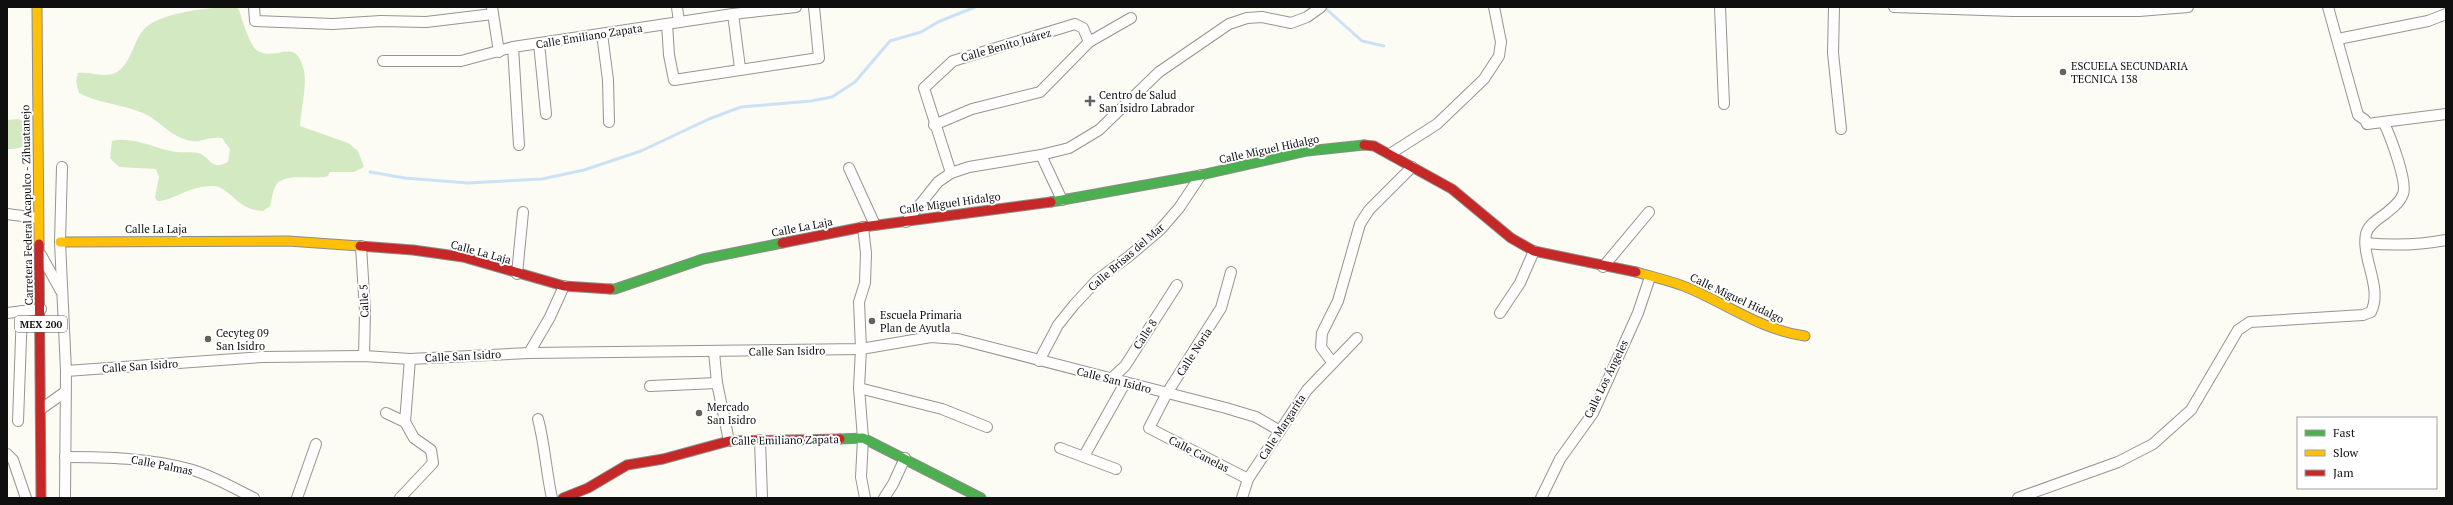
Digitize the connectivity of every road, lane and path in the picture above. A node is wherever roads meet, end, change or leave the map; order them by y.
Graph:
1 (37, 7) edge
2 (254, 7) edge
3 (677, 7) edge
4 (796, 7) edge
5 (814, 7) edge
6 (1321, 7) edge
7 (1494, 7) edge
8 (1720, 7) edge
9 (1834, 7) edge
10 (1894, 7) edge
11 (2188, 7) edge
12 (2328, 7) edge
13 (2014, 9) edge
14 (745, 10) edge
15 (493, 11) edge
16 (733, 14) junction
17 (2446, 14) edge
18 (1131, 18) dead end
19 (679, 22) junction
20 (667, 24) junction
21 (602, 34) junction
22 (2338, 39) junction
23 (1089, 42) junction
24 (539, 43) junction
25 (513, 47) junction
26 (500, 52) junction
27 (383, 62) dead end
28 (740, 68) junction
29 (1724, 104) dead end
30 (546, 114) dead end
31 (2446, 114) edge
32 (609, 122) dead end
33 (2384, 123) junction
34 (934, 125) junction
35 (1841, 129) dead end
36 (519, 145) dead end
37 (1390, 154) junction
38 (1041, 155) junction
39 (62, 167) dead end
40 (1412, 167) junction
41 (849, 168) dead end
42 (951, 173) junction
43 (1201, 175) junction
44 (1062, 200) junction
45 (523, 212) dead end
46 (1649, 212) dead end
47 (7, 214) edge
48 (38, 218) junction
49 (906, 222) junction
50 (875, 225) junction
51 (863, 227) junction
52 (2446, 240) edge
53 (60, 242) junction
54 (2366, 243) junction
55 (362, 246) junction
56 (1534, 251) junction
57 (40, 253) junction
58 (1603, 267) junction
59 (1231, 272) dead end
60 (517, 274) junction
61 (1650, 277) junction
62 (1177, 285) dead end
63 (564, 286) junction
64 (63, 295) junction
65 (41, 309) junction
66 (22, 311) junction
67 (7, 313) edge
68 (1500, 313) dead end
69 (1804, 336) dead end
70 (1357, 338) dead end
71 (861, 349) junction
72 (714, 352) junction
73 (529, 353) junction
74 (364, 356) junction
75 (410, 359) junction
76 (1039, 361) junction
77 (1332, 362) junction
78 (66, 371) junction
79 (1111, 379) junction
80 (717, 383) junction
81 (1125, 383) junction
82 (650, 386) dead end
83 (859, 388) junction
84 (66, 392) junction
85 (1167, 393) junction
86 (41, 408) junction
87 (386, 413) dead end
88 (538, 419) dead end
89 (18, 421) dead end
90 (405, 422) junction
91 (987, 427) dead end
92 (1149, 428) joint
93 (1280, 431) junction
94 (863, 438) junction
95 (760, 440) junction
96 (729, 441) junction
97 (316, 444) dead end
98 (1060, 448) dead end
99 (7, 454) edge
100 (1084, 456) junction
101 (65, 457) junction
102 (905, 458) junction
103 (1116, 469) dead end
104 (1248, 479) junction
105 (978, 497) edge
106 (26, 498) edge
107 (41, 498) edge
108 (65, 498) edge
109 (254, 498) edge
110 (297, 498) edge
111 (400, 498) edge
112 (552, 498) edge
113 (563, 498) edge
114 (762, 498) edge
115 (865, 498) edge
116 (884, 498) edge
117 (1242, 498) edge
118 (1541, 498) edge
119 (2018, 498) edge

1 - 48 street, Carretera Federal Acapulco - Zihuatanejo / MEX 200
2 - 15 street
3 - 19 street
4 - 14 street, Calle Emiliano Zapata
5 - 28 street
6 - 38 street
7 - 37 street
8 - 29 street
9 - 35 street
10 - 13 street
11 - 13 street
12 - 22 street
14 - 16 street, Calle Emiliano Zapata
15 - 26 street
16 - 19 street, Calle Emiliano Zapata
16 - 28 street
17 - 22 street
18 - 23 street
19 - 20 street, Calle Emiliano Zapata
20 - 21 street, Calle Emiliano Zapata
20 - 28 street
21 - 24 street, Calle Emiliano Zapata
21 - 32 street
22 - 33 street
23 - 34 street
23 - 34 street, Calle Benito Juárez
24 - 25 street, Calle Emiliano Zapata
24 - 30 street
25 - 26 street, Calle Emiliano Zapata
25 - 36 street
26 - 27 street, Calle Emiliano Zapata
31 - 33 street
33 - 54 street
34 - 42 street
37 - 40 street, Calle Miguel Hidalgo
37 - 43 street, Calle Miguel Hidalgo
38 - 42 street
38 - 44 street
39 - 53 street
40 - 56 street, Calle Miguel Hidalgo
40 - 77 street
41 - 50 street
42 - 49 street
43 - 44 street, Calle Miguel Hidalgo
43 - 76 street, Calle Brisas del Mar
44 - 49 street, Calle Miguel Hidalgo
45 - 60 street
46 - 58 street
47 - 48 street
48 - 57 street, Carretera Federal Acapulco - Zihuatanejo / MEX 200
49 - 50 street, Calle Miguel Hidalgo
50 - 51 street, Calle Miguel Hidalgo
51 - 63 street, Calle La Laja
51 - 71 street
52 - 54 street
53 - 55 street, Calle La Laja
53 - 64 street
54 - 119 street
55 - 60 street, Calle La Laja
55 - 74 street, Calle 5
56 - 58 street, Calle Miguel Hidalgo
56 - 68 street
57 - 64 street
57 - 65 street, Carretera Federal Acapulco - Zihuatanejo / MEX 200
58 - 61 street, Calle Miguel Hidalgo
59 - 85 street, Calle Noria
60 - 63 street, Calle La Laja
61 - 69 street, Calle Miguel Hidalgo
61 - 118 street, Calle Los Ángeles
62 - 79 street, Calle 8
63 - 73 street
64 - 78 street
65 - 66 street
65 - 86 street, Carretera Federal Acapulco - Zihuatanejo / MEX 200
66 - 67 street
66 - 89 street
70 - 77 street, Calle Margarita
71 - 72 street, Calle San Isidro
71 - 76 street, Calle San Isidro
71 - 83 street
72 - 73 street, Calle San Isidro
72 - 80 street
73 - 75 street, Calle San Isidro
74 - 75 street, Calle San Isidro
74 - 78 street, Calle San Isidro
75 - 90 street
76 - 79 street, Calle San Isidro
77 - 93 street, Calle Margarita
78 - 84 street
79 - 81 street, Calle San Isidro
80 - 82 street
80 - 96 street
81 - 85 street, Calle San Isidro
81 - 100 street
83 - 91 street
83 - 94 street
84 - 86 street
84 - 101 street
85 - 92 street, Calle Noria
85 - 93 street, Calle San Isidro
86 - 107 street, Carretera Federal Acapulco - Zihuatanejo / MEX 200
87 - 90 street
88 - 112 street
90 - 111 street
92 - 104 street, Calle Canelas
93 - 104 street, Calle Margarita
94 - 95 street, Calle Emiliano Zapata
94 - 102 street, Calle Emiliano Zapata
94 - 115 street
95 - 96 street, Calle Emiliano Zapata
95 - 114 street
96 - 113 street, Calle Emiliano Zapata
97 - 110 street
98 - 100 street
99 - 106 street
100 - 103 street
101 - 108 street
101 - 109 street, Calle Palmas
102 - 105 street, Calle Emiliano Zapata
102 - 116 street
104 - 117 street, Calle Margarita

